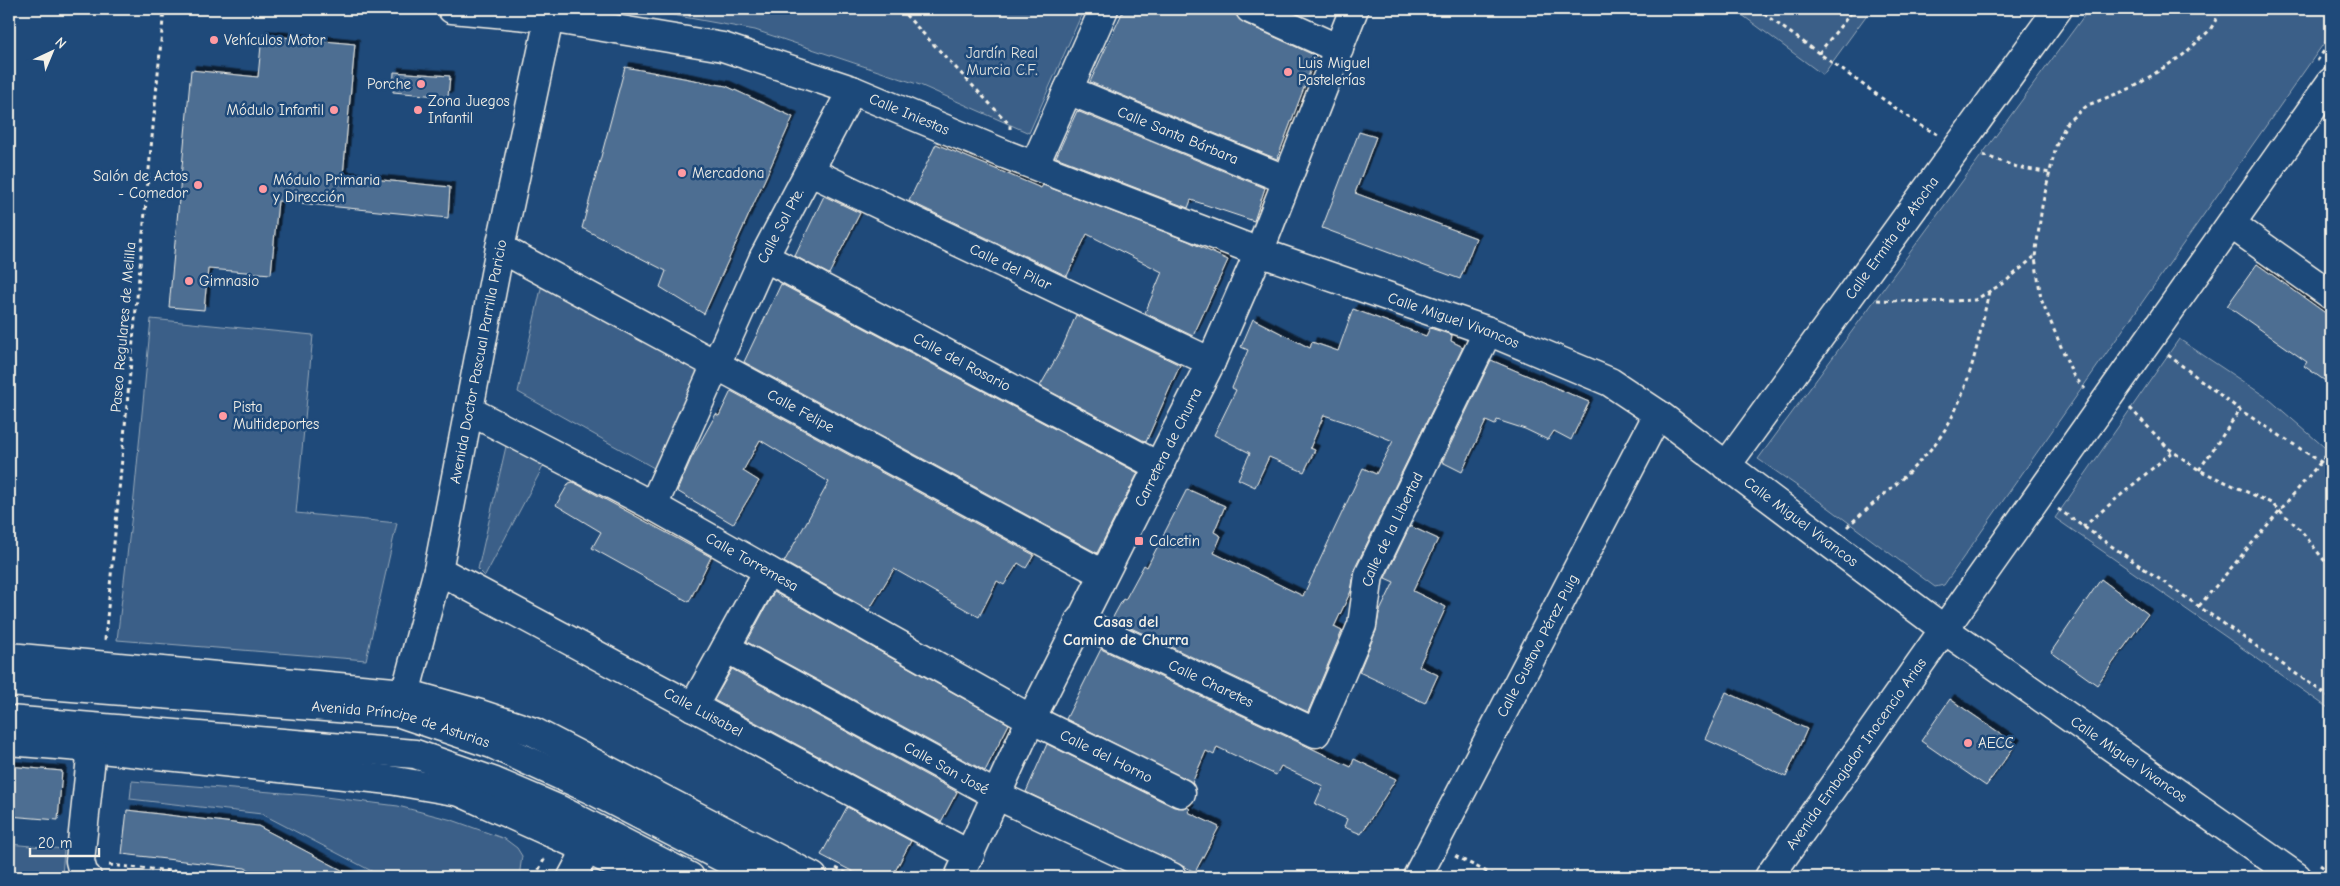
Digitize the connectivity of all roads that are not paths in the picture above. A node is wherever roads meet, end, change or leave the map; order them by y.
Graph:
1 (452, 9) edge
2 (1104, 9) edge
3 (1250, 9) edge
4 (1354, 9) edge
5 (2058, 9) edge
6 (550, 13) edge
7 (1338, 49) junction
8 (2331, 82) edge
9 (852, 90) junction
10 (1068, 90) junction
11 (1035, 164) junction
12 (811, 172) junction
13 (1287, 180) junction
14 (2231, 224) junction
15 (500, 248) junction
16 (1259, 252) junction
17 (764, 257) junction
18 (2331, 295) edge
19 (1488, 331) junction
20 (1211, 362) junction
21 (716, 365) junction
22 (470, 411) junction
23 (1658, 414) junction
24 (1726, 466) junction
25 (1160, 467) junction
26 (653, 506) junction
27 (438, 570) junction
28 (768, 571) junction
29 (1103, 574) junction
30 (1080, 621) junction
31 (1945, 630) junction
32 (726, 648) junction
33 (9, 657) edge
34 (9, 682) edge
35 (403, 703) junction
36 (693, 706) junction
37 (1031, 718) junction
38 (9, 720) edge
39 (1316, 733) joint
40 (9, 741) edge
41 (92, 748) junction
42 (1181, 793) dead end
43 (996, 795) junction
44 (587, 849) junction
45 (965, 866) edge
46 (1429, 867) edge
47 (2307, 870) edge
48 (97, 871) edge
49 (572, 877) edge
50 (642, 877) edge
51 (690, 877) edge
52 (760, 877) edge
53 (812, 877) edge
54 (1172, 877) edge
55 (1769, 877) edge

1 - 6 street, Calle Iniestas
2 - 10 street
3 - 7 street
4 - 7 street, Carretera de Churra
5 - 24 street, Calle Ermita de Atocha
6 - 9 street, Calle Iniestas
6 - 15 street, Avenida Doctor Pascual Parrilla Paricio
7 - 13 street, Carretera de Churra
8 - 14 street, Avenida Embajador Inocencio Arias
9 - 11 street, Calle Iniestas
9 - 12 street, Calle Sol Pte.
10 - 11 street
10 - 13 street, Calle Santa Bárbara
11 - 16 street, Calle Iniestas
12 - 17 street, Calle Sol Pte.
12 - 20 street, Calle del Pilar
13 - 16 street, Carretera de Churra
14 - 18 street
14 - 31 street, Avenida Embajador Inocencio Arias
15 - 21 street, Calle Felipe
15 - 22 street, Avenida Doctor Pascual Parrilla Paricio
16 - 19 street, Calle Miguel Vivancos
16 - 20 street, Carretera de Churra
17 - 21 street, Calle Sol Pte.
17 - 25 street, Calle del Rosario
19 - 23 street, Calle Miguel Vivancos
19 - 39 street, Calle de la Libertad
20 - 25 street, Carretera de Churra
21 - 26 street, Calle Sol Pte.
21 - 29 street, Calle Felipe
22 - 26 street, Calle Torremesa
22 - 27 street, Avenida Doctor Pascual Parrilla Paricio
23 - 24 street, Calle Miguel Vivancos
23 - 46 street, Calle Gustavo Pérez Puig
24 - 31 street, Calle Miguel Vivancos
25 - 29 street, Carretera de Churra
26 - 28 street, Calle Torremesa
27 - 35 street, Avenida Doctor Pascual Parrilla Paricio
27 - 36 street, Calle Luisabel
28 - 32 street
28 - 37 street, Calle Torremesa
29 - 30 street, Carretera de Churra
30 - 37 street, Carretera de Churra
30 - 39 street, Calle Charetes
31 - 47 street, Calle Miguel Vivancos
31 - 55 street, Avenida Embajador Inocencio Arias
32 - 36 street
32 - 43 street, Calle San José
33 - 35 street
34 - 35 street, Avenida Príncipe de Asturias
35 - 52 street, Avenida Príncipe de Asturias
35 - 53 street
36 - 45 street, Calle Luisabel
37 - 42 street, Calle del Horno
37 - 43 street, Carretera de Churra
38 - 51 street, Avenida Príncipe de Asturias
40 - 41 street
41 - 44 street
41 - 48 street
43 - 45 street, Carretera de Churra
43 - 54 street, Calle San José
44 - 49 street
44 - 50 street

